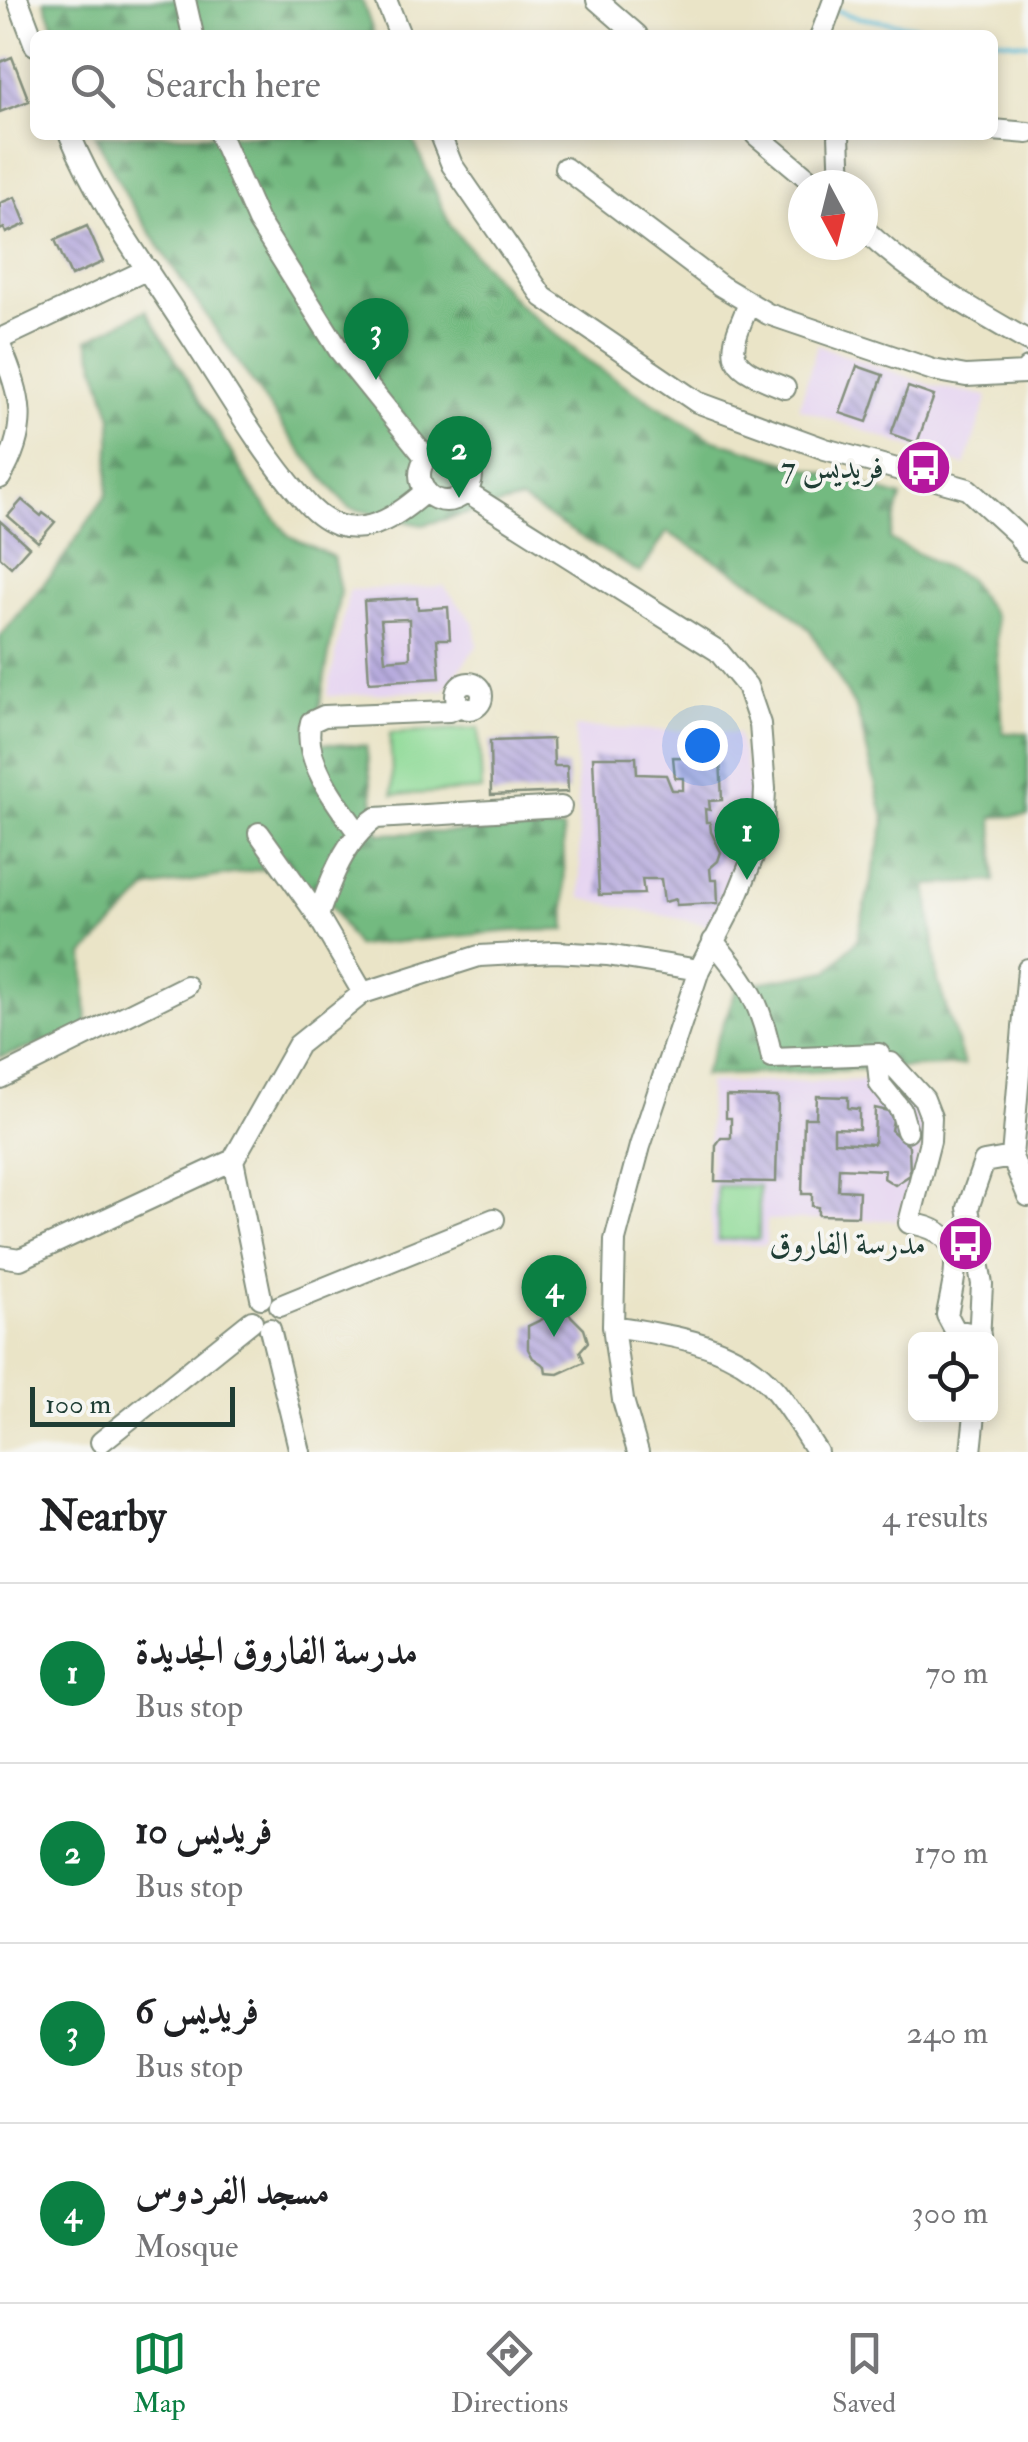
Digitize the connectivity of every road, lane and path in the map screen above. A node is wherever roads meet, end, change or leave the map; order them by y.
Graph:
1 (18, 0) edge
2 (185, 0) edge
3 (386, 0) edge
4 (598, 0) edge
5 (192, 30) edge
6 (398, 30) edge
7 (632, 30) edge
8 (30, 32) edge
9 (998, 130) edge
10 (1028, 133) edge
11 (72, 140) edge
12 (222, 140) edge
13 (442, 140) edge
14 (762, 140) edge
15 (839, 140) edge
16 (566, 168) dead end
17 (798, 170) edge
18 (840, 170) edge
19 (878, 242) edge
20 (148, 269) junction
21 (750, 304) junction
22 (1028, 341) edge
23 (0, 342) edge
24 (1028, 368) edge
25 (785, 388) dead end
26 (426, 458) junction
27 (0, 478) edge
28 (426, 491) junction
29 (466, 492) junction
30 (1028, 551) edge
31 (461, 706) dead end
32 (562, 807) dead end
33 (357, 830) junction
34 (259, 834) dead end
35 (318, 916) junction
36 (713, 941) junction
37 (1028, 969) edge
38 (698, 970) junction
39 (186, 986) dead end
40 (362, 992) junction
41 (878, 1064) junction
42 (0, 1078) edge
43 (906, 1130) dead end
44 (1012, 1157) junction
45 (233, 1160) junction
46 (1028, 1196) edge
47 (494, 1220) dead end
48 (0, 1256) edge
49 (271, 1302) junction
50 (261, 1325) junction
51 (614, 1326) junction
52 (961, 1332) edge
53 (979, 1332) edge
54 (975, 1422) edge
55 (101, 1442) dead end
56 (300, 1452) edge
57 (638, 1452) edge
58 (817, 1452) edge
59 (971, 1452) edge

1 - 8 street
2 - 5 street
3 - 6 street
4 - 7 street
9 - 10 street
11 - 20 street
12 - 26 street
13 - 30 street
14 - 17 street
15 - 18 street
16 - 21 street
19 - 22 street
20 - 23 street
20 - 28 street
21 - 24 street
21 - 25 street
23 - 27 street
26 - 28 street
26 - 29 street
28 - 29 street
29 - 36 street
31 - 33 street
32 - 33 street
33 - 35 street
34 - 35 street
35 - 40 street
36 - 38 street
36 - 41 street
37 - 44 street
38 - 40 street
38 - 51 street
39 - 42 street
40 - 45 street
41 - 43 street
41 - 52 street
44 - 46 street
44 - 53 street
45 - 48 street
45 - 49 street
47 - 49 street
49 - 50 street
50 - 55 street
50 - 56 street
51 - 57 street
51 - 58 street
54 - 59 street

